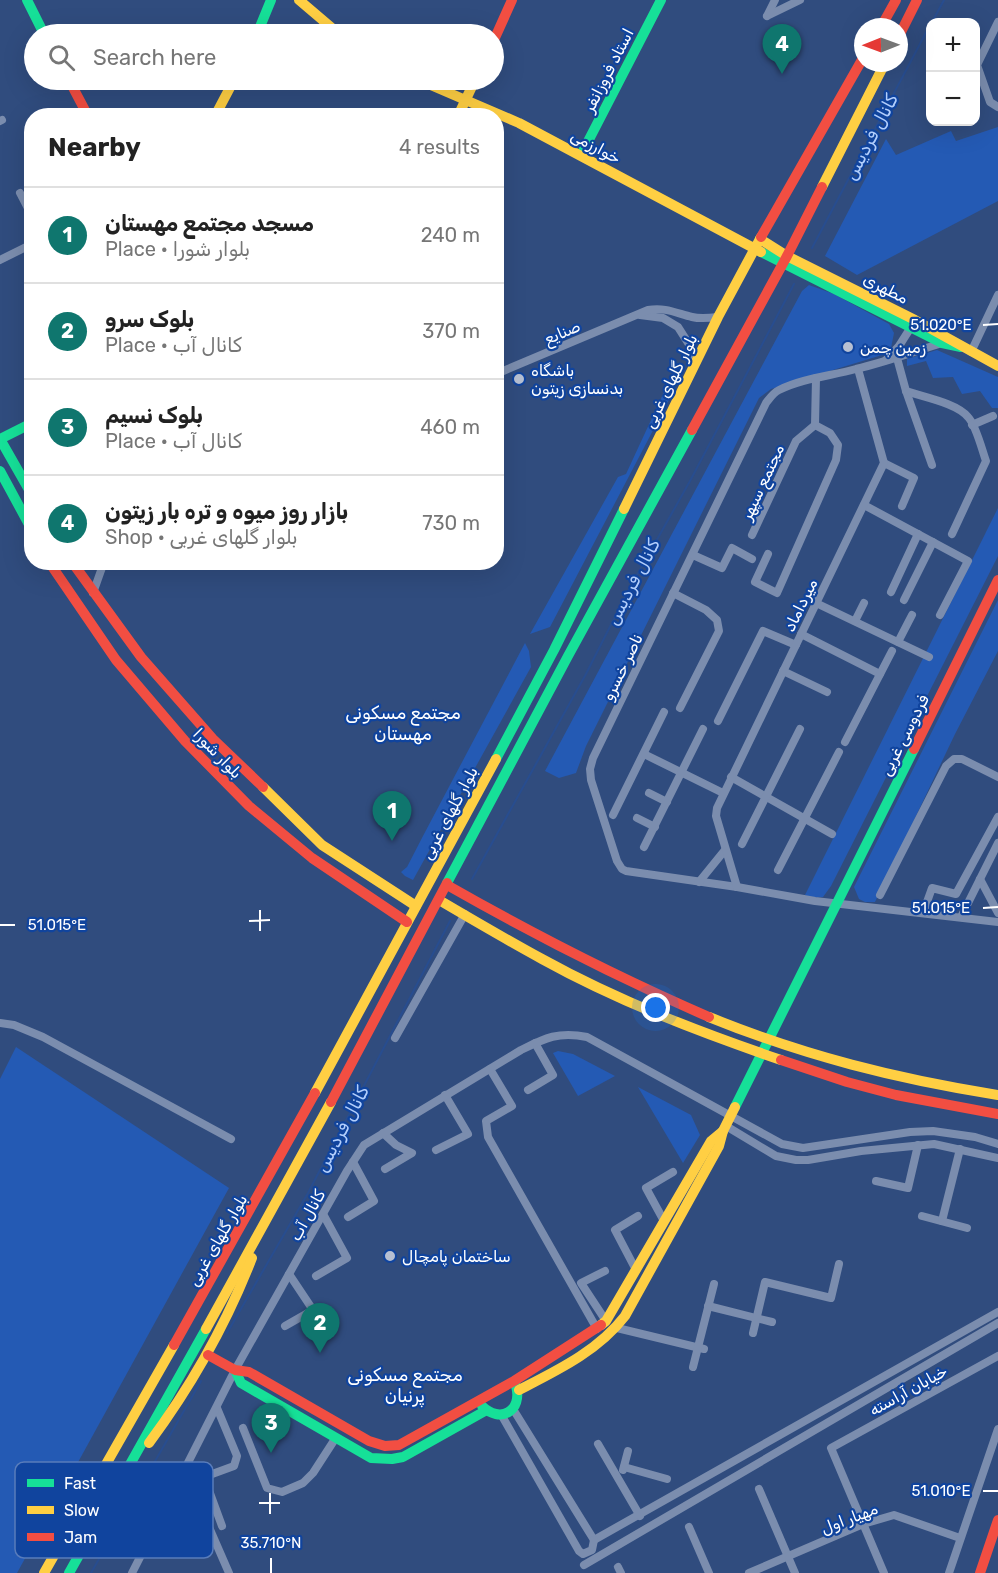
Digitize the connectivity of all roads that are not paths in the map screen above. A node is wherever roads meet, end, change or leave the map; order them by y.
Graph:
1 (27, 0) edge
2 (271, 0) edge
3 (298, 0) edge
4 (512, 0) edge
5 (661, 0) edge
6 (775, 0) edge
7 (801, 0) edge
8 (896, 0) edge
9 (917, 0) edge
10 (885, 18) edge
11 (908, 18) edge
12 (998, 22) edge
13 (39, 24) edge
14 (261, 24) edge
15 (327, 24) edge
16 (501, 24) edge
17 (855, 72) edge
18 (880, 72) edge
19 (74, 90) edge
20 (229, 90) edge
21 (444, 90) edge
22 (470, 90) edge
23 (466, 99) junction
24 (998, 107) edge
25 (84, 108) edge
26 (219, 108) edge
27 (462, 108) edge
28 (486, 108) edge
29 (504, 116) edge
30 (581, 155) junction
31 (20, 193) dead end
32 (24, 201) edge
33 (798, 236) junction
34 (757, 244) junction
35 (24, 248) edge
36 (0, 260) edge
37 (785, 260) junction
38 (810, 267) junction
39 (998, 295) edge
40 (639, 314) junction
41 (718, 317) junction
42 (913, 323) junction
43 (944, 340) junction
44 (966, 350) junction
45 (897, 358) junction
46 (885, 361) junction
47 (998, 366) edge
48 (858, 369) junction
49 (504, 371) edge
50 (693, 371) junction
51 (816, 378) junction
52 (906, 391) junction
53 (993, 416) dead end
54 (815, 425) junction
55 (972, 425) junction
56 (24, 427) edge
57 (0, 439) edge
58 (884, 463) junction
59 (932, 465) dead end
60 (0, 471) edge
61 (24, 481) edge
62 (864, 506) junction
63 (902, 506) dead end
64 (24, 515) edge
65 (918, 534) junction
66 (952, 534) dead end
67 (752, 535) dead end
68 (933, 542) junction
69 (768, 554) dead end
70 (693, 555) junction
71 (752, 559) dead end
72 (54, 570) edge
73 (77, 570) edge
74 (101, 570) edge
75 (998, 580) edge
76 (891, 592) dead end
77 (93, 593) junction
78 (674, 593) junction
79 (904, 600) dead end
80 (816, 603) junction
81 (864, 603) dead end
82 (912, 615) dead end
83 (940, 615) dead end
84 (855, 621) junction
85 (801, 634) junction
86 (898, 642) junction
87 (796, 645) junction
88 (892, 651) dead end
89 (929, 657) dead end
90 (783, 671) junction
91 (880, 674) junction
92 (827, 693) dead end
93 (680, 708) dead end
94 (664, 712) dead end
95 (718, 721) dead end
96 (704, 729) dead end
97 (800, 729) dead end
98 (845, 741) dead end
99 (839, 752) dead end
100 (644, 754) junction
101 (494, 763) junction
102 (508, 768) junction
103 (682, 773) junction
104 (731, 777) junction
105 (998, 777) edge
106 (723, 793) junction
107 (649, 794) dead end
108 (766, 797) junction
109 (667, 802) junction
110 (613, 815) dead end
111 (998, 817) edge
112 (637, 818) dead end
113 (805, 819) junction
114 (655, 827) junction
115 (832, 834) dead end
116 (998, 843) edge
117 (742, 844) dead end
118 (644, 847) dead end
119 (725, 850) junction
120 (778, 870) dead end
121 (980, 879) junction
122 (699, 882) junction
123 (447, 885) junction
124 (737, 887) junction
125 (880, 895) dead end
126 (439, 900) junction
127 (474, 901) junction
128 (836, 903) junction
129 (416, 906) junction
130 (923, 913) junction
131 (998, 913) edge
132 (465, 914) junction
133 (961, 917) junction
134 (407, 922) junction
135 (998, 922) edge
136 (0, 1023) edge
137 (394, 1038) dead end
138 (769, 1041) junction
139 (535, 1043) junction
140 (342, 1044) junction
141 (357, 1053) junction
142 (762, 1055) junction
143 (490, 1069) junction
144 (528, 1090) dead end
145 (445, 1095) junction
146 (998, 1095) edge
147 (731, 1114) junction
148 (998, 1114) edge
149 (724, 1128) junction
150 (383, 1133) junction
151 (231, 1139) dead end
152 (998, 1144) edge
153 (918, 1145) junction
154 (960, 1149) junction
155 (436, 1150) dead end
156 (998, 1158) edge
157 (352, 1162) junction
158 (385, 1168) dead end
159 (673, 1172) dead end
160 (876, 1181) dead end
161 (323, 1214) junction
162 (638, 1216) dead end
163 (922, 1216) dead end
164 (348, 1217) dead end
165 (664, 1221) junction
166 (942, 1221) junction
167 (263, 1226) junction
168 (967, 1228) dead end
169 (840, 1264) dead end
170 (636, 1270) junction
171 (605, 1271) dead end
172 (289, 1274) junction
173 (316, 1276) dead end
174 (714, 1284) dead end
175 (708, 1306) junction
176 (998, 1312) edge
177 (756, 1318) junction
178 (772, 1322) dead end
179 (998, 1323) edge
180 (602, 1325) junction
181 (285, 1326) dead end
182 (616, 1329) junction
183 (753, 1333) dead end
184 (701, 1348) junction
185 (208, 1355) junction
186 (998, 1356) edge
187 (693, 1367) dead end
188 (235, 1370) junction
189 (516, 1386) junction
190 (478, 1401) junction
191 (217, 1408) junction
192 (513, 1409) junction
193 (485, 1411) junction
194 (502, 1416) junction
195 (243, 1428) dead end
196 (998, 1429) edge
197 (335, 1439) junction
198 (598, 1444) dead end
199 (628, 1451) dead end
200 (107, 1462) edge
201 (132, 1462) edge
202 (133, 1462) edge
203 (188, 1462) edge
204 (624, 1467) junction
205 (213, 1474) edge
206 (667, 1479) dead end
207 (620, 1481) junction
208 (759, 1489) dead end
209 (213, 1502) edge
210 (640, 1516) junction
211 (998, 1520) edge
212 (863, 1524) junction
213 (222, 1526) dead end
214 (689, 1527) dead end
215 (213, 1536) edge
216 (960, 1538) junction
217 (594, 1543) junction
218 (600, 1555) junction
219 (788, 1557) junction
220 (53, 1558) edge
221 (78, 1558) edge
222 (140, 1558) edge
223 (584, 1565) dead end
224 (44, 1573) edge
225 (69, 1573) edge
226 (132, 1573) edge
227 (229, 1573) edge
228 (709, 1573) edge
229 (749, 1573) edge
230 (795, 1573) edge
231 (884, 1573) edge
232 (949, 1573) edge
233 (980, 1573) edge

1 - 13 main road
2 - 14 main road
3 - 15 main road
4 - 16 main road
5 - 30 main road, استاد فروزانفر
6 - 7 street
8 - 10 main road
9 - 11 main road
12 - 24 street
17 - 34 main road, بلوار گلهای غربی
18 - 33 main road, بلوار گلهای غربی
19 - 25 main road
20 - 26 main road
21 - 23 main road, خوارزمی
22 - 23 main road
23 - 27 main road
23 - 28 main road, خوارزمی
29 - 30 main road, خوارزمی
30 - 34 main road, خوارزمی
31 - 32 street
33 - 37 main road, بلوار گلهای غربی
33 - 38 main road
34 - 37 main road, مطهری
34 - 41 main road, بلوار گلهای غربی
35 - 36 street
37 - 38 main road, مطهری
37 - 42 main road
37 - 102 main road, بلوار گلهای غربی
38 - 42 main road, مطهری
39 - 44 street
40 - 41 street, صنایع
40 - 49 street, صنایع
40 - 50 street
41 - 50 main road, بلوار گلهای غربی
42 - 43 main road, مطهری
42 - 46 street
43 - 44 main road, مطهری
43 - 45 street, ناصر خسرو
44 - 47 main road, مطهری
45 - 46 street, ناصر خسرو
45 - 52 street
46 - 48 street, ناصر خسرو
48 - 51 street, ناصر خسرو
48 - 58 street
50 - 101 main road, بلوار گلهای غربی
51 - 54 street
51 - 70 street, ناصر خسرو
52 - 55 street
52 - 59 street
53 - 55 street
54 - 67 street, مجتمع سپهر
54 - 69 street
55 - 66 street
56 - 57 main road
57 - 61 main road
58 - 62 street, میرداماد
58 - 63 street
60 - 64 main road
62 - 65 street
62 - 80 street, میرداماد
65 - 68 street
65 - 76 street
68 - 79 street
68 - 83 street
70 - 71 street
70 - 78 street, ناصر خسرو
72 - 134 main road, بلوار شورا
73 - 77 main road, بلوار شورا
74 - 77 street
75 - 128 main road, فردوسی غربی
77 - 129 main road, بلوار شورا
78 - 93 street
78 - 122 street, ناصر خسرو
80 - 84 street
80 - 85 street, میرداماد
81 - 84 street
82 - 86 street
84 - 86 street
85 - 87 street, میرداماد
85 - 91 street
86 - 89 street
87 - 90 street, میرداماد
87 - 95 street
88 - 91 street
90 - 92 street
90 - 104 street, میرداماد
91 - 98 street
94 - 100 street
96 - 103 street
97 - 108 street
99 - 113 street
100 - 103 street
100 - 110 street
101 - 102 main road
101 - 129 main road, بلوار گلهای غربی
102 - 123 main road, بلوار گلهای غربی
103 - 106 street
103 - 109 street
104 - 106 street, میرداماد
104 - 108 street
105 - 125 street
106 - 119 street, میرداماد
107 - 109 street
108 - 113 street
108 - 117 street
109 - 114 street
111 - 130 street
112 - 114 street
113 - 115 street
113 - 120 street
114 - 118 street
116 - 121 street
119 - 122 street
119 - 124 street, میرداماد
121 - 131 street
121 - 133 street
122 - 124 street, ناصر خسرو
123 - 126 main road, بلوار گلهای غربی
123 - 127 main road
124 - 128 street, ناصر خسرو
126 - 132 main road
126 - 141 main road, بلوار گلهای غربی
127 - 132 main road
127 - 138 main road
128 - 130 street, ناصر خسرو
128 - 138 main road, فردوسی غربی
129 - 134 main road, بلوار گلهای غربی
130 - 133 street, ناصر خسرو
132 - 137 street
132 - 142 main road
133 - 135 street, ناصر خسرو
134 - 140 main road, بلوار گلهای غربی
136 - 151 street
138 - 142 main road, فردوسی غربی
138 - 146 main road
139 - 143 street, کانال آب
139 - 144 street
139 - 147 street, کانال آب
140 - 141 main road
140 - 200 main road, بلوار گلهای غربی
141 - 167 main road, بلوار گلهای غربی
142 - 147 main road, فردوسی غربی
142 - 148 main road
143 - 145 street, کانال آب
143 - 180 street
145 - 150 street, کانال آب
145 - 155 street
147 - 149 main road, فردوسی غربی
147 - 152 street, کانال آب
149 - 153 street
149 - 165 main road
149 - 182 main road, فردوسی غربی
150 - 157 street, کانال آب
150 - 158 street
153 - 154 street
153 - 160 street
154 - 156 street
154 - 166 street
157 - 161 street, کانال آب
157 - 164 street
159 - 165 street
161 - 172 street, کانال آب
161 - 173 street
162 - 170 street
163 - 166 street
165 - 170 main road
166 - 168 street
167 - 185 main road
167 - 201 main road, بلوار گلهای غربی
169 - 177 street
170 - 180 main road
171 - 180 street
172 - 181 street
172 - 188 street, کانال آب
174 - 175 street
175 - 177 street
175 - 184 street
176 - 210 street
177 - 178 street
177 - 183 street
179 - 218 street
180 - 189 main road
182 - 184 street
182 - 189 main road
184 - 187 street
185 - 188 main road
185 - 202 main road
186 - 212 street, خیابان آراسته
188 - 190 main road
188 - 191 street, کانال آب
188 - 197 main road
189 - 190 main road
189 - 192 main road
190 - 193 main road
191 - 203 street, کانال آب
191 - 205 street
192 - 194 main road
192 - 217 street
193 - 194 main road
193 - 197 main road
194 - 217 street
195 - 197 street
196 - 216 street
198 - 207 street
199 - 204 street
204 - 206 street
204 - 207 street
207 - 210 street
208 - 219 street
209 - 213 street
210 - 217 street
211 - 233 main road
212 - 216 street, مهیار اول
212 - 219 street, مهیار اول
212 - 231 street
214 - 228 street
215 - 227 street
216 - 232 street
217 - 218 street
218 - 223 street
219 - 229 street, مهیار اول
219 - 230 street
220 - 224 main road, بلوار گلهای غربی
221 - 225 main road, بلوار گلهای غربی
222 - 226 street, کانال آب

